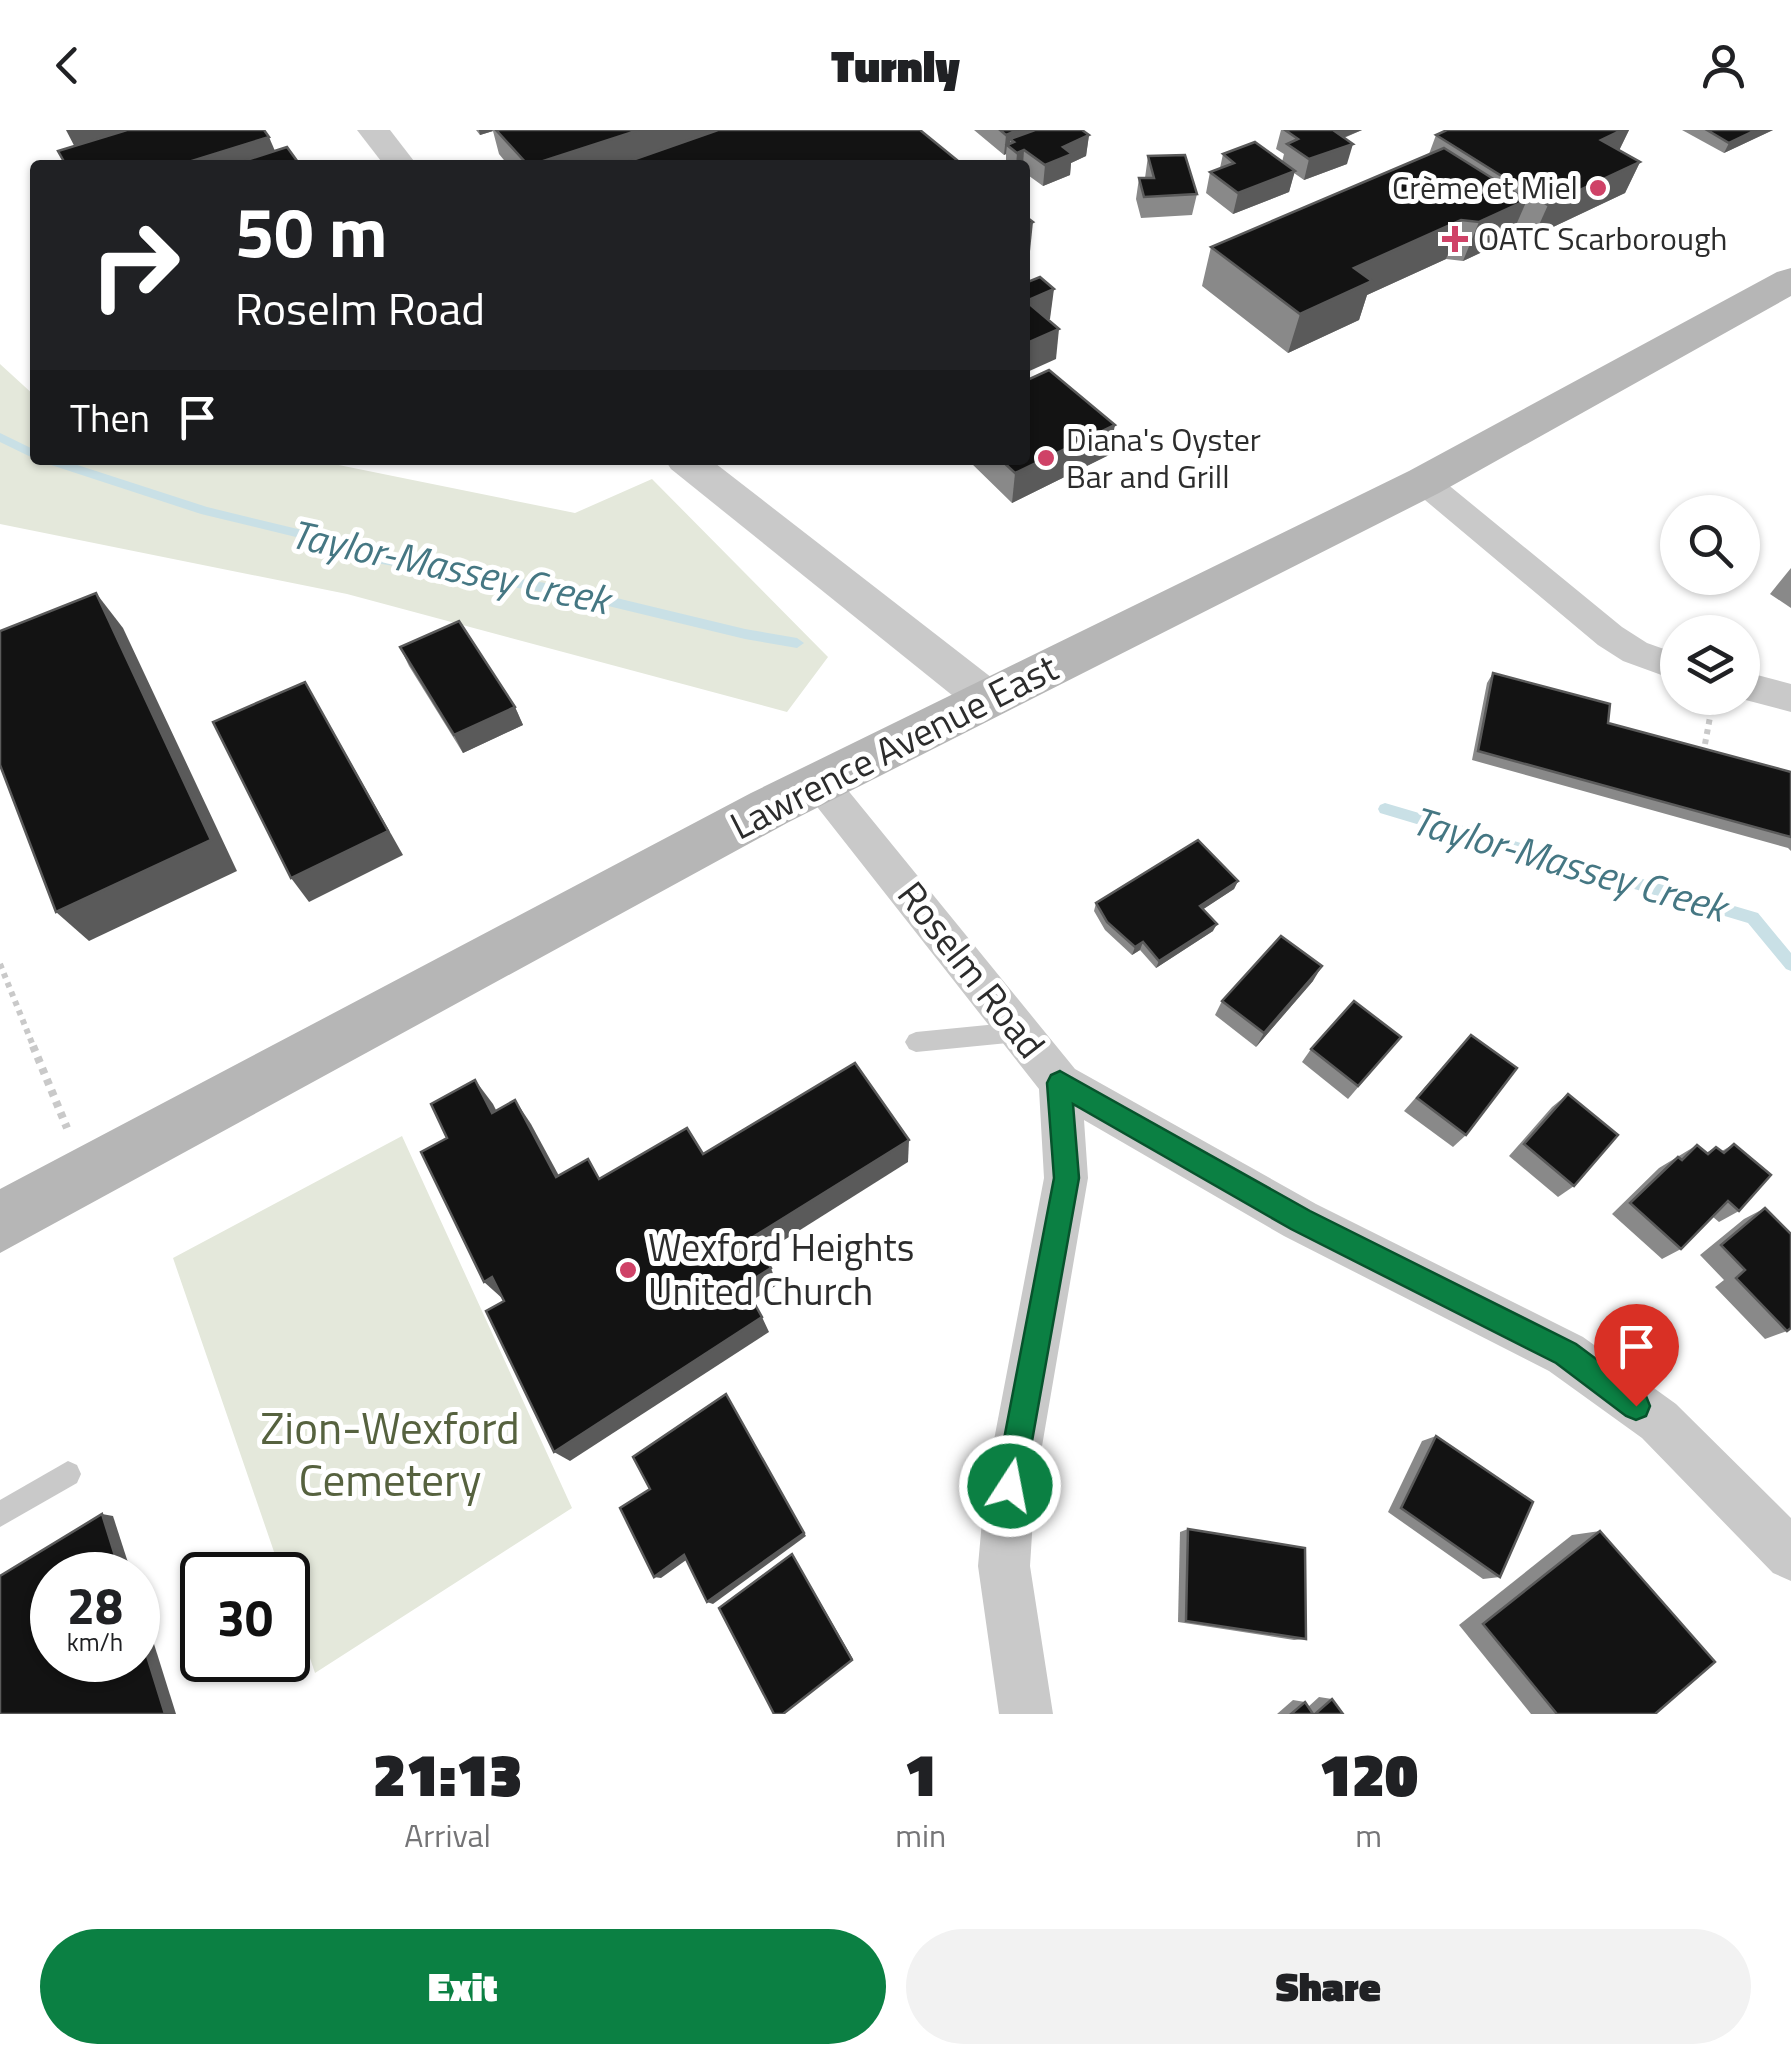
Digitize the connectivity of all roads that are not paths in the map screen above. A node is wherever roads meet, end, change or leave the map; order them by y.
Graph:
1 (372, 130) edge
2 (397, 160) edge
3 (1791, 280) edge
4 (691, 465) edge
5 (1424, 482) junction
6 (1660, 661) edge
7 (1760, 690) edge
8 (1791, 698) edge
9 (988, 700) junction
10 (820, 782) junction
11 (1018, 1032) junction
12 (916, 1042) dead end
13 (1060, 1083) junction
14 (0, 1222) edge
15 (68, 1474) dead end
16 (0, 1514) edge
17 (1791, 1555) edge
18 (1026, 1714) edge

1 - 2 street
3 - 5 main road, Lawrence Avenue East
4 - 9 street
5 - 6 street
5 - 9 main road, Lawrence Avenue East
7 - 8 street
9 - 10 main road, Lawrence Avenue East
10 - 11 street, Roselm Road
10 - 14 main road, Lawrence Avenue East
11 - 12 lane
11 - 13 street, Roselm Road
13 - 17 street, Roselm Road
13 - 18 street
15 - 16 lane

